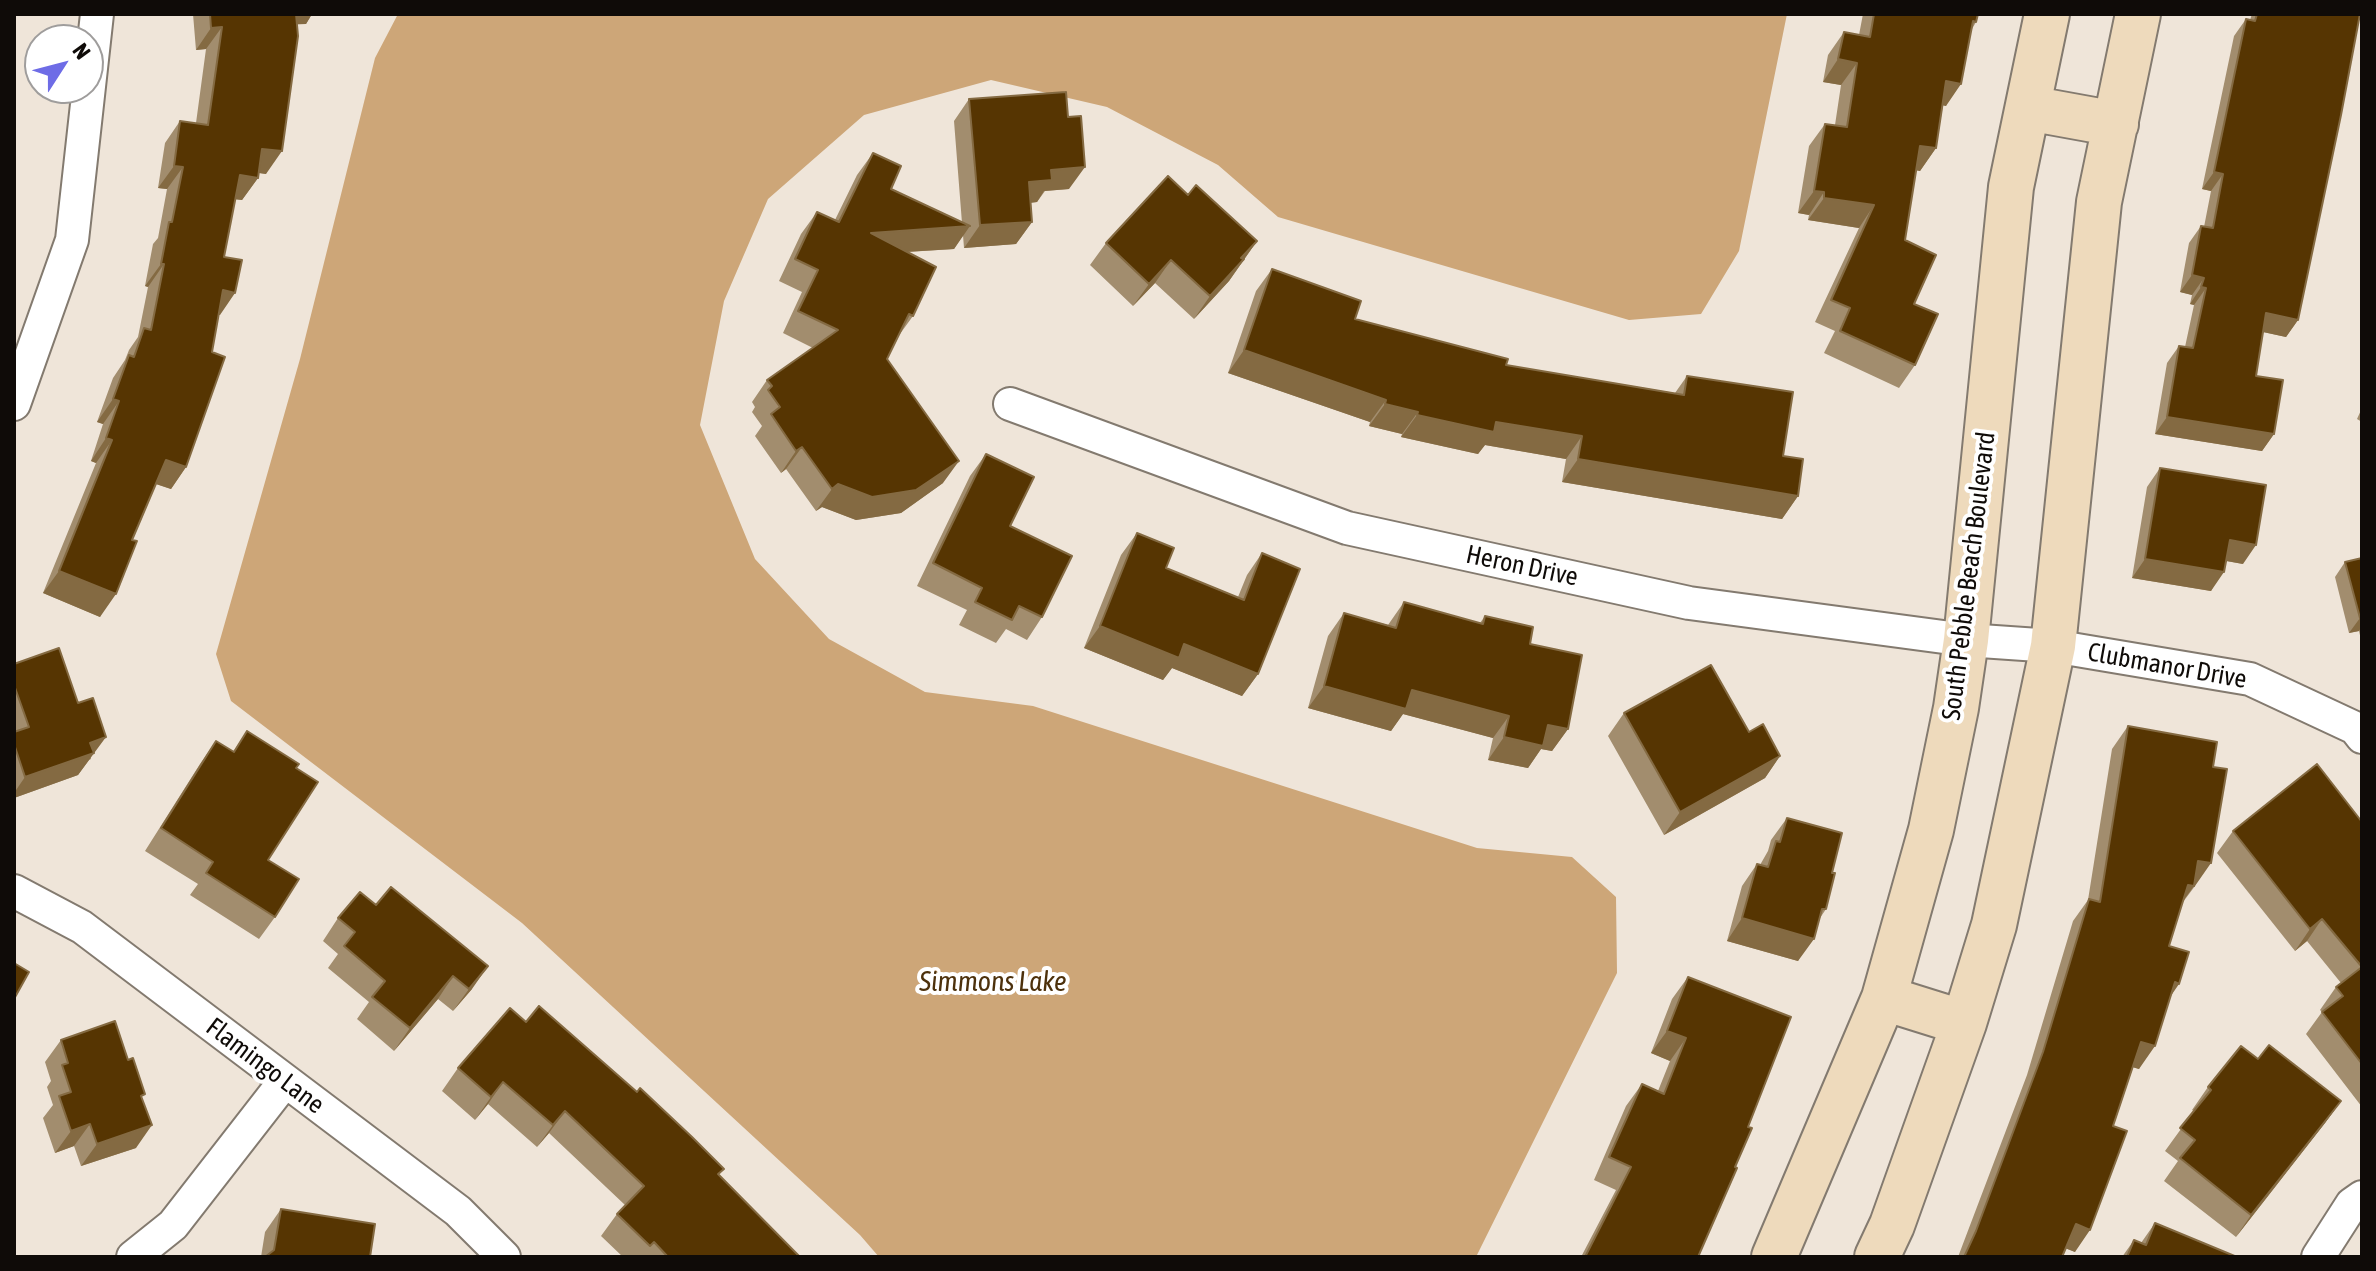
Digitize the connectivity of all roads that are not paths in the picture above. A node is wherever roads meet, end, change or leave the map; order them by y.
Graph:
1 (97, 14) edge
2 (2047, 14) edge
3 (2138, 14) edge
4 (2028, 108) junction
5 (2116, 124) junction
6 (14, 404) edge
7 (1010, 404) dead end
8 (1966, 640) junction
9 (2053, 646) junction
10 (2362, 737) edge
11 (14, 891) edge
12 (1884, 998) junction
13 (1964, 1023) junction
14 (285, 1081) junction
15 (2362, 1197) edge
16 (133, 1257) edge
17 (504, 1257) edge
18 (1774, 1257) edge
19 (1877, 1257) edge
20 (2318, 1257) edge

1 - 6 street
2 - 4 street, South Pebble Beach Boulevard
3 - 5 street
4 - 5 street
4 - 8 street, South Pebble Beach Boulevard
5 - 9 street
7 - 8 street, Heron Drive
8 - 9 street, Heron Drive
8 - 12 street, South Pebble Beach Boulevard
9 - 10 street, Clubmanor Drive
9 - 13 street
11 - 14 street, Flamingo Lane
12 - 13 street
12 - 18 street, South Pebble Beach Boulevard
13 - 19 street
14 - 16 street
14 - 17 street, Flamingo Lane
15 - 20 street

